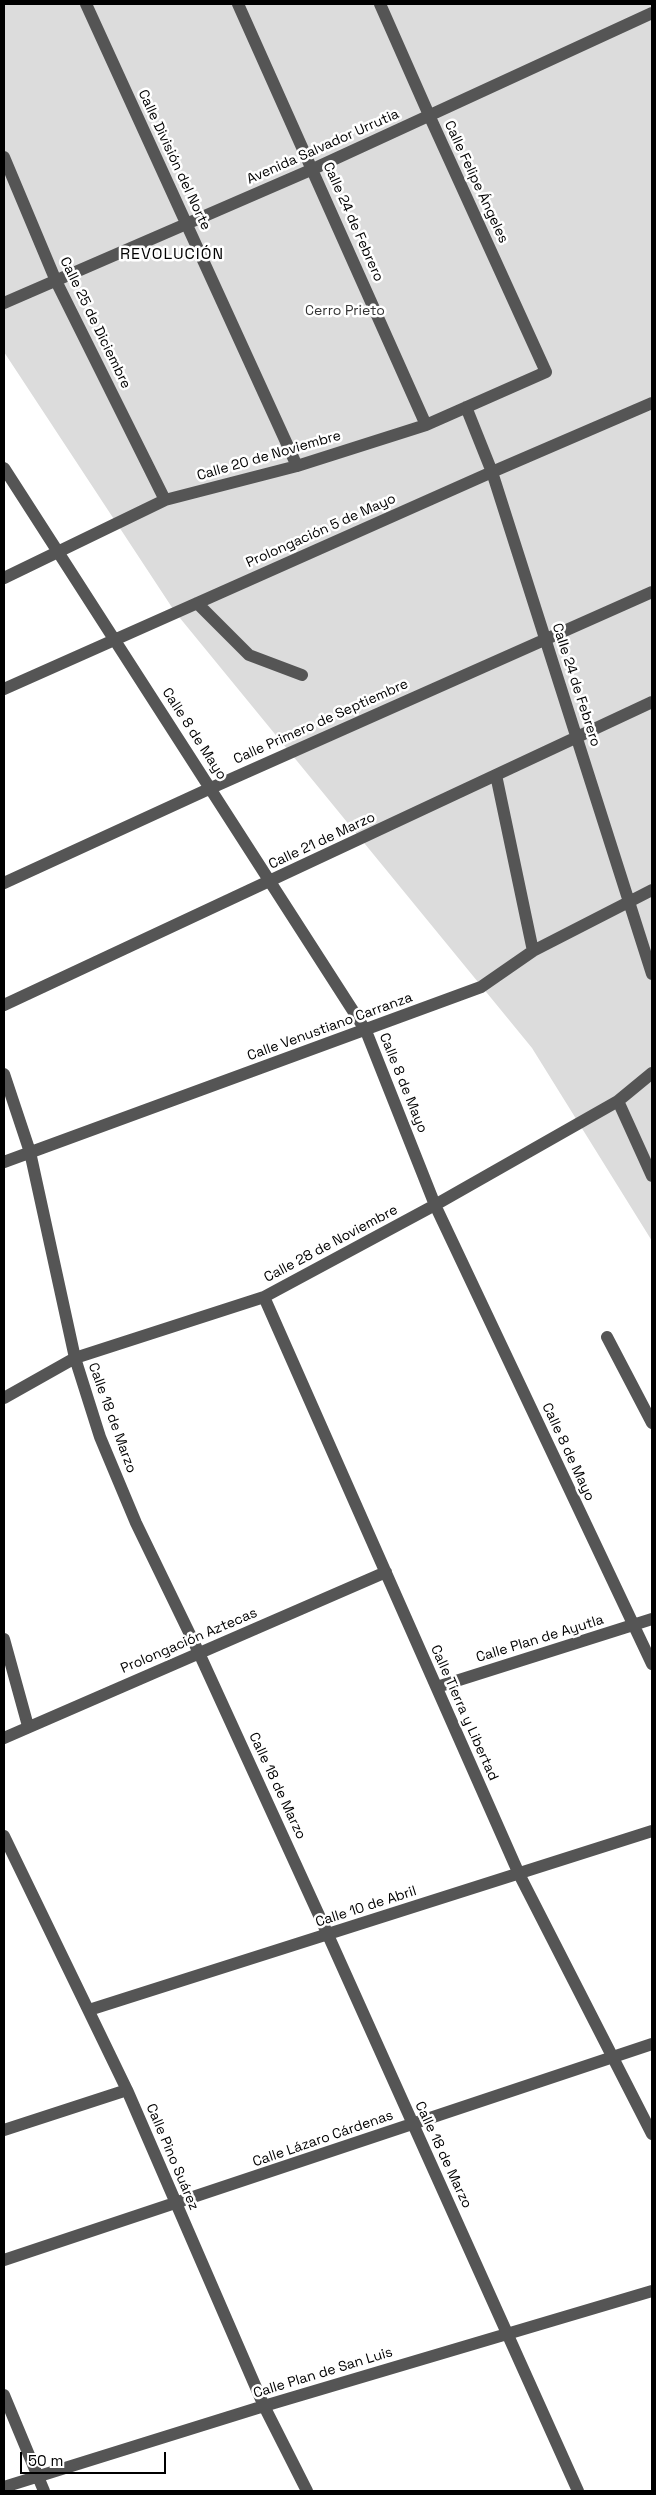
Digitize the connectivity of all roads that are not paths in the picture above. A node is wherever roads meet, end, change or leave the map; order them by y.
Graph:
1 (86, 4) edge
2 (238, 4) edge
3 (380, 4) edge
4 (652, 13) edge
5 (429, 115) junction
6 (4, 157) edge
7 (313, 169) junction
8 (186, 223) junction
9 (56, 281) junction
10 (4, 303) edge
11 (546, 372) joint
12 (652, 403) edge
13 (466, 407) junction
14 (426, 425) junction
15 (297, 466) junction
16 (4, 468) edge
17 (492, 472) junction
18 (165, 500) junction
19 (58, 550) junction
20 (4, 578) edge
21 (652, 592) edge
22 (196, 603) junction
23 (545, 638) junction
24 (115, 639) junction
25 (302, 675) dead end
26 (4, 689) edge
27 (652, 702) edge
28 (577, 737) junction
29 (496, 775) junction
30 (211, 788) junction
31 (270, 882) junction
32 (4, 883) edge
33 (652, 890) edge
34 (628, 900) junction
35 (532, 951) junction
36 (652, 974) edge
37 (4, 1005) edge
38 (366, 1031) junction
39 (652, 1073) edge
40 (4, 1074) edge
41 (618, 1100) junction
42 (30, 1152) junction
43 (4, 1162) edge
44 (652, 1176) edge
45 (435, 1204) junction
46 (264, 1297) junction
47 (607, 1337) dead end
48 (75, 1358) junction
49 (4, 1398) edge
50 (652, 1423) edge
51 (386, 1572) junction
52 (652, 1619) edge
53 (634, 1626) junction
54 (4, 1638) edge
55 (199, 1653) junction
56 (652, 1664) edge
57 (437, 1687) junction
58 (28, 1726) junction
59 (4, 1738) edge
60 (652, 1831) edge
61 (4, 1836) edge
62 (518, 1874) junction
63 (328, 1935) junction
64 (89, 2010) junction
65 (652, 2044) edge
66 (614, 2057) junction
67 (127, 2090) junction
68 (412, 2124) junction
69 (4, 2130) edge
70 (652, 2134) edge
71 (177, 2204) junction
72 (4, 2260) edge
73 (652, 2291) edge
74 (509, 2333) junction
75 (4, 2395) edge
76 (264, 2406) junction
77 (37, 2476) junction
78 (4, 2487) edge
79 (44, 2491) edge
80 (307, 2491) edge
81 (578, 2491) edge

1 - 8 street, Calle División del Norte
2 - 7 street, Calle 24 de Febrero
3 - 5 street, Calle Felipe Ángeles
4 - 5 street, Avenida Salvador Urrutia
5 - 7 street, Avenida Salvador Urrutia
5 - 11 street, Calle Felipe Ángeles
6 - 9 street, Calle 25 de Diciembre
7 - 8 street, Avenida Salvador Urrutia
7 - 14 street, Calle 24 de Febrero
8 - 9 street, Avenida Salvador Urrutia
8 - 15 street, Calle División del Norte
9 - 10 street, Avenida Salvador Urrutia
9 - 18 street, Calle 25 de Diciembre
11 - 13 street, Calle 20 de Noviembre
12 - 17 street, Prolongación 5 de Mayo
13 - 14 street, Calle 20 de Noviembre
13 - 17 street, Calle 24 de Febrero
14 - 15 street, Calle 20 de Noviembre
15 - 18 street, Calle 20 de Noviembre
16 - 19 street, Calle 8 de Mayo
17 - 22 street, Prolongación 5 de Mayo
17 - 23 street, Calle 24 de Febrero
18 - 19 street, Calle 20 de Noviembre
19 - 20 street, Calle 20 de Noviembre
19 - 24 street, Calle 8 de Mayo
21 - 23 street, Calle Primero de Septiembre
22 - 24 street, Prolongación 5 de Mayo
22 - 25 street
23 - 28 street, Calle 24 de Febrero
23 - 30 street, Calle Primero de Septiembre
24 - 26 street, Prolongación 5 de Mayo
24 - 30 street, Calle 8 de Mayo
27 - 28 street, Calle 21 de Marzo
28 - 29 street, Calle 21 de Marzo
28 - 34 street, Calle 24 de Febrero
29 - 31 street, Calle 21 de Marzo
29 - 35 street
30 - 31 street, Calle 8 de Mayo
30 - 32 street, Calle Primero de Septiembre
31 - 37 street, Calle 21 de Marzo
31 - 38 street, Calle 8 de Mayo
33 - 34 street, Calle Venustiano Carranza
34 - 35 street, Calle Venustiano Carranza
34 - 36 street, Calle 24 de Febrero
35 - 38 street, Calle Venustiano Carranza
38 - 42 street, Calle Venustiano Carranza
38 - 45 street, Calle 8 de Mayo
39 - 41 street, Calle 28 de Noviembre
40 - 42 street, Calle 18 de Marzo
41 - 44 street
41 - 45 street, Calle 28 de Noviembre
42 - 43 street, Calle Venustiano Carranza
42 - 48 street, Calle 18 de Marzo
45 - 46 street, Calle 28 de Noviembre
45 - 53 street, Calle 8 de Mayo
46 - 48 street, Calle 28 de Noviembre
46 - 51 street, Calle Tierra y Libertad
47 - 50 street
48 - 49 street, Calle 28 de Noviembre
48 - 55 street, Calle 18 de Marzo
51 - 55 street, Prolongación Aztecas
51 - 57 street, Calle Tierra y Libertad
52 - 53 street, Calle Plan de Ayutla
53 - 56 street, Calle 8 de Mayo
53 - 57 street, Calle Plan de Ayutla
54 - 58 street
55 - 58 street, Prolongación Aztecas
55 - 63 street, Calle 18 de Marzo
57 - 62 street, Calle Tierra y Libertad
58 - 59 street, Prolongación Aztecas
60 - 62 street, Calle 10 de Abril
61 - 64 street, Calle Pino Suárez
62 - 63 street, Calle 10 de Abril
62 - 66 street, Calle Tierra y Libertad
63 - 64 street, Calle 10 de Abril
63 - 68 street, Calle 18 de Marzo
64 - 67 street, Calle Pino Suárez
65 - 66 street, Calle Lázaro Cárdenas
66 - 68 street, Calle Lázaro Cárdenas
66 - 70 street, Calle Tierra y Libertad
67 - 69 street
67 - 71 street, Calle Pino Suárez
68 - 71 street, Calle Lázaro Cárdenas
68 - 74 street, Calle 18 de Marzo
71 - 72 street, Calle Lázaro Cárdenas
71 - 76 street, Calle Pino Suárez
73 - 74 street, Calle Plan de San Luis
74 - 76 street, Calle Plan de San Luis
74 - 81 street, Calle 18 de Marzo
75 - 77 street
76 - 77 street, Calle Plan de San Luis
76 - 80 street, Calle Pino Suárez
77 - 78 street, Calle Plan de San Luis
77 - 79 street

